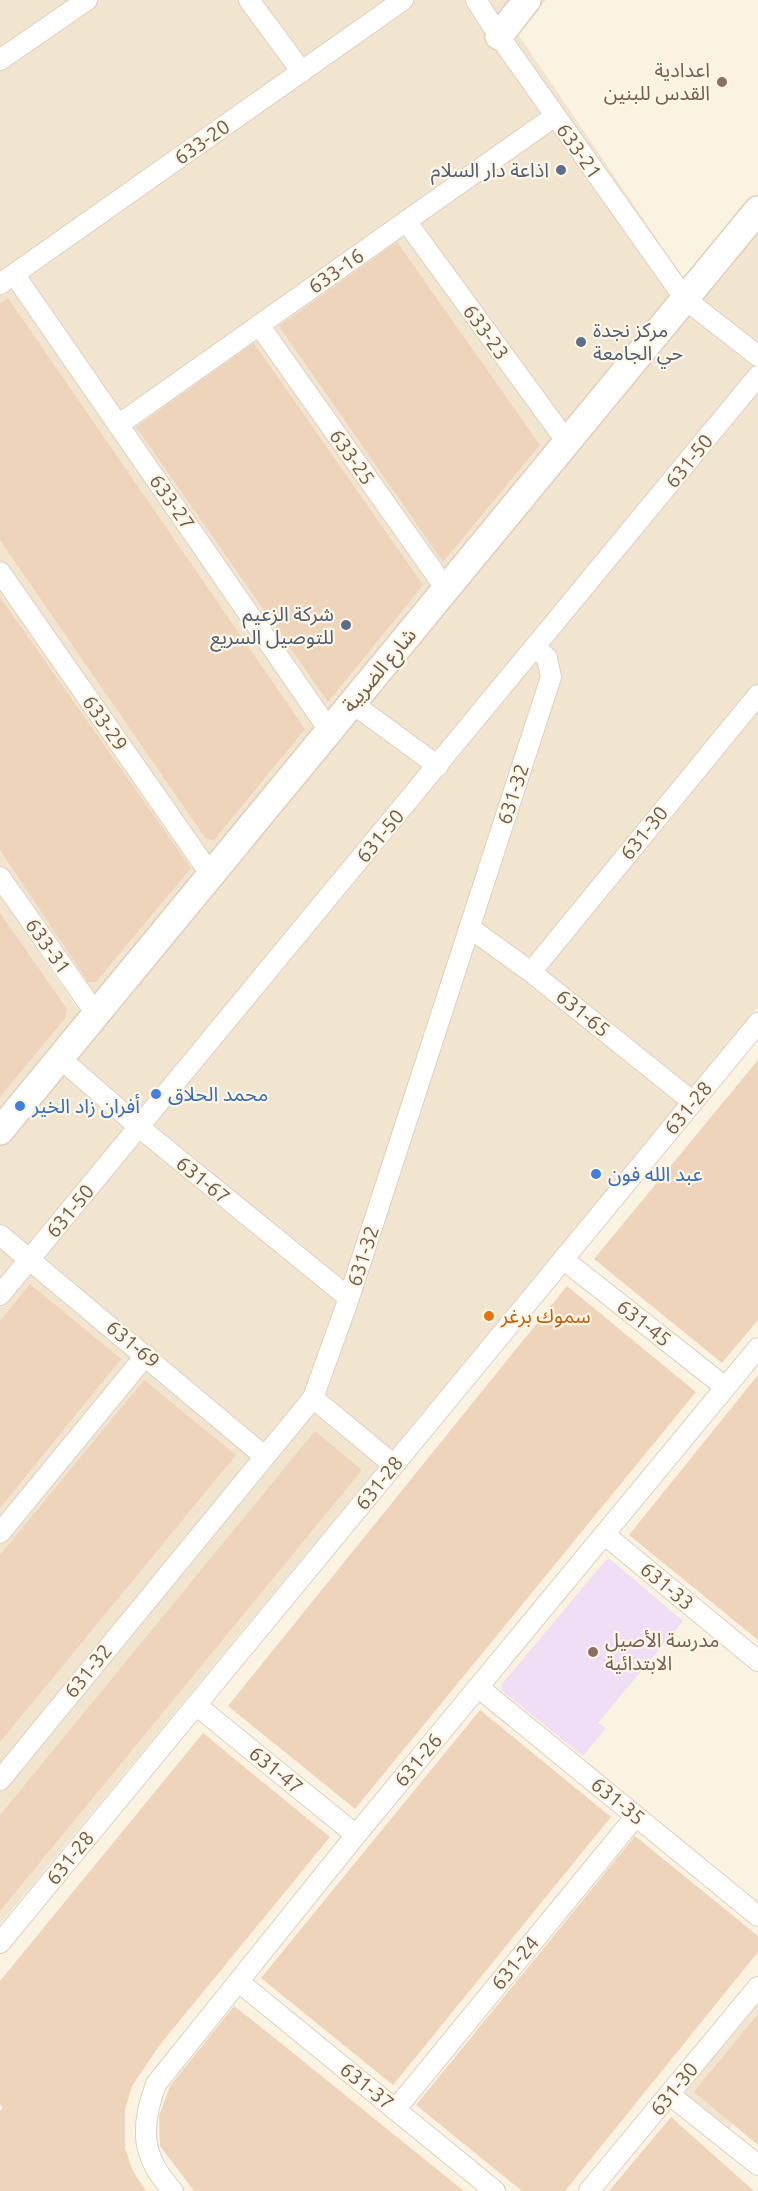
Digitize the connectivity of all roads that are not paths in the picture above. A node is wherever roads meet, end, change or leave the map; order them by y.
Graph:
1 (87, 0) edge
2 (249, 0) edge
3 (403, 0) edge
4 (476, 0) edge
5 (527, 0) edge
6 (499, 36) junction
7 (0, 60) edge
8 (302, 72) junction
9 (555, 117) junction
10 (758, 210) edge
11 (406, 221) junction
12 (7, 279) edge
13 (685, 299) junction
14 (259, 325) junction
15 (758, 356) edge
16 (758, 376) edge
17 (118, 425) junction
18 (567, 442) junction
19 (0, 572) edge
20 (446, 589) junction
21 (536, 648) junction
22 (758, 695) edge
23 (352, 703) junction
24 (329, 730) junction
25 (438, 766) junction
26 (211, 875) junction
27 (0, 878) edge
28 (470, 928) junction
29 (531, 972) junction
30 (96, 1014) junction
31 (758, 1023) edge
32 (60, 1058) junction
33 (693, 1102) junction
34 (139, 1127) junction
35 (0, 1131) edge
36 (0, 1235) edge
37 (30, 1259) junction
38 (563, 1259) junction
39 (0, 1295) edge
40 (349, 1298) junction
41 (758, 1348) edge
42 (146, 1355) junction
43 (725, 1387) junction
44 (313, 1398) junction
45 (264, 1456) junction
46 (394, 1465) junction
47 (0, 1533) edge
48 (604, 1534) junction
49 (758, 1661) edge
50 (478, 1687) junction
51 (196, 1705) junction
52 (0, 1780) edge
53 (636, 1816) junction
54 (356, 1835) junction
55 (758, 1916) edge
56 (0, 1943) edge
57 (238, 1982) junction
58 (758, 1987) edge
59 (670, 2095) junction
60 (395, 2110) junction
61 (758, 2165) edge
62 (173, 2191) edge
63 (495, 2191) edge
64 (589, 2191) edge

1 - 7 street
2 - 8 street
3 - 8 street, 633-20
4 - 6 street, 633-21
5 - 6 street
6 - 9 street, 633-21
8 - 12 street, 633-20
9 - 11 street, 633-16
9 - 13 street, 633-21
10 - 13 street, شارع الضريبة
11 - 14 street, 633-16
11 - 18 street, 633-23
12 - 17 street, 633-27
13 - 15 street, 633-21
13 - 18 street, شارع الضريبة
14 - 17 street, 633-16
14 - 20 street, 633-25
16 - 21 street, 631-50
17 - 24 street, 633-27
18 - 20 street, شارع الضريبة
19 - 26 street, 633-29
20 - 23 street, شارع الضريبة
21 - 25 street, 631-50
21 - 28 street, 631-32
22 - 29 street, 631-30
23 - 24 street, شارع الضريبة
23 - 25 street
24 - 26 street, شارع الضريبة
25 - 34 street, 631-50
26 - 30 street, شارع الضريبة
27 - 30 street, 633-31
28 - 29 street, 631-65
28 - 40 street, 631-32
29 - 33 street, 631-65
30 - 32 street, شارع الضريبة
31 - 33 street, 631-28
32 - 34 street, 631-67
32 - 35 street, شارع الضريبة
33 - 38 street, 631-28
34 - 37 street, 631-50
34 - 40 street, 631-67
36 - 37 street, 631-69
37 - 39 street, 631-50
37 - 42 street, 631-69
38 - 43 street, 631-45
38 - 46 street, 631-28
40 - 44 street, 631-32
41 - 43 street, 631-26
42 - 45 street, 631-69
42 - 47 street
43 - 48 street, 631-26
44 - 45 street, 631-32
44 - 46 street
45 - 52 street, 631-32
46 - 51 street, 631-28
48 - 49 street, 631-33
48 - 50 street, 631-26
50 - 53 street, 631-35
50 - 54 street, 631-26
51 - 54 street, 631-47
51 - 56 street, 631-28
53 - 55 street, 631-35
53 - 60 street, 631-24
54 - 57 street, 631-26
57 - 60 street, 631-37
57 - 62 street, 631-26
58 - 59 street, 631-30
59 - 61 street
59 - 64 street, 631-30
60 - 63 street, 631-37

